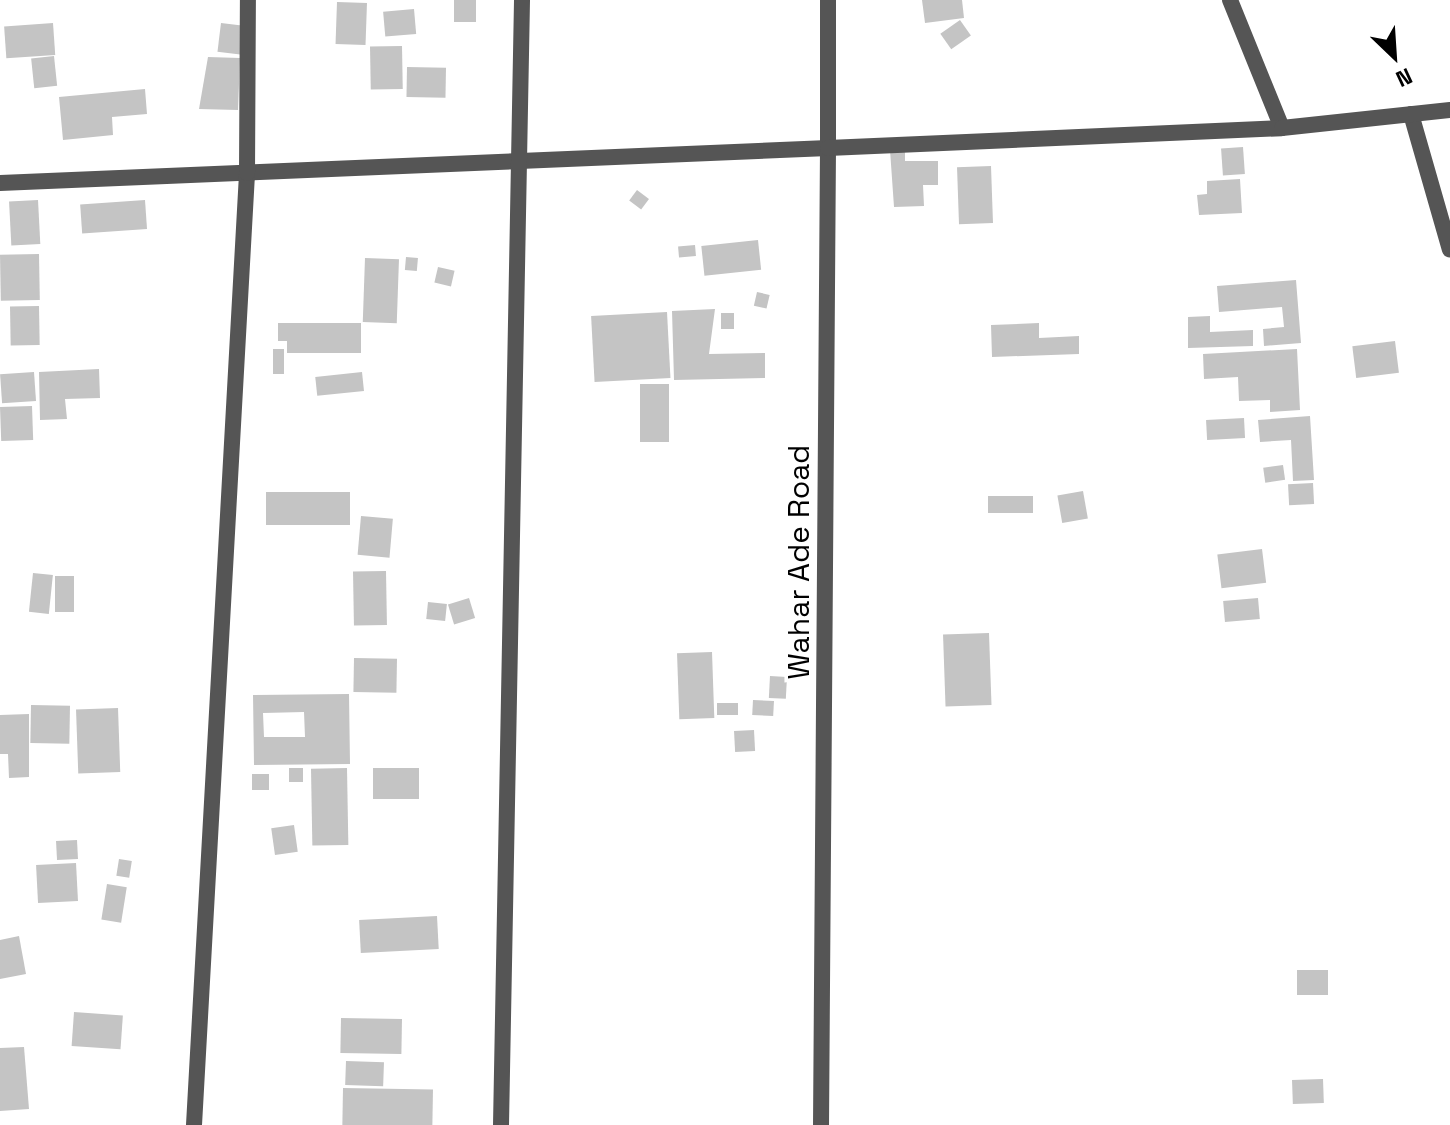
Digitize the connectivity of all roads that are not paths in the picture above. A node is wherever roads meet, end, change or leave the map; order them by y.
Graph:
1 (248, 0) edge
2 (522, 0) edge
3 (828, 0) edge
4 (1230, 0) edge
5 (1450, 110) edge
6 (1411, 114) junction
7 (1282, 128) junction
8 (828, 148) junction
9 (519, 161) junction
10 (247, 173) junction
11 (0, 183) edge
12 (1450, 250) edge
13 (194, 1125) edge
14 (501, 1125) edge
15 (821, 1125) edge

1 - 10 street
2 - 9 street
3 - 8 street, Wahar Ade Road
4 - 7 street
5 - 6 street
6 - 7 street
6 - 12 street
7 - 8 street
8 - 9 street
8 - 15 street, Wahar Ade Road
9 - 10 street
9 - 14 street
10 - 11 street
10 - 13 street

